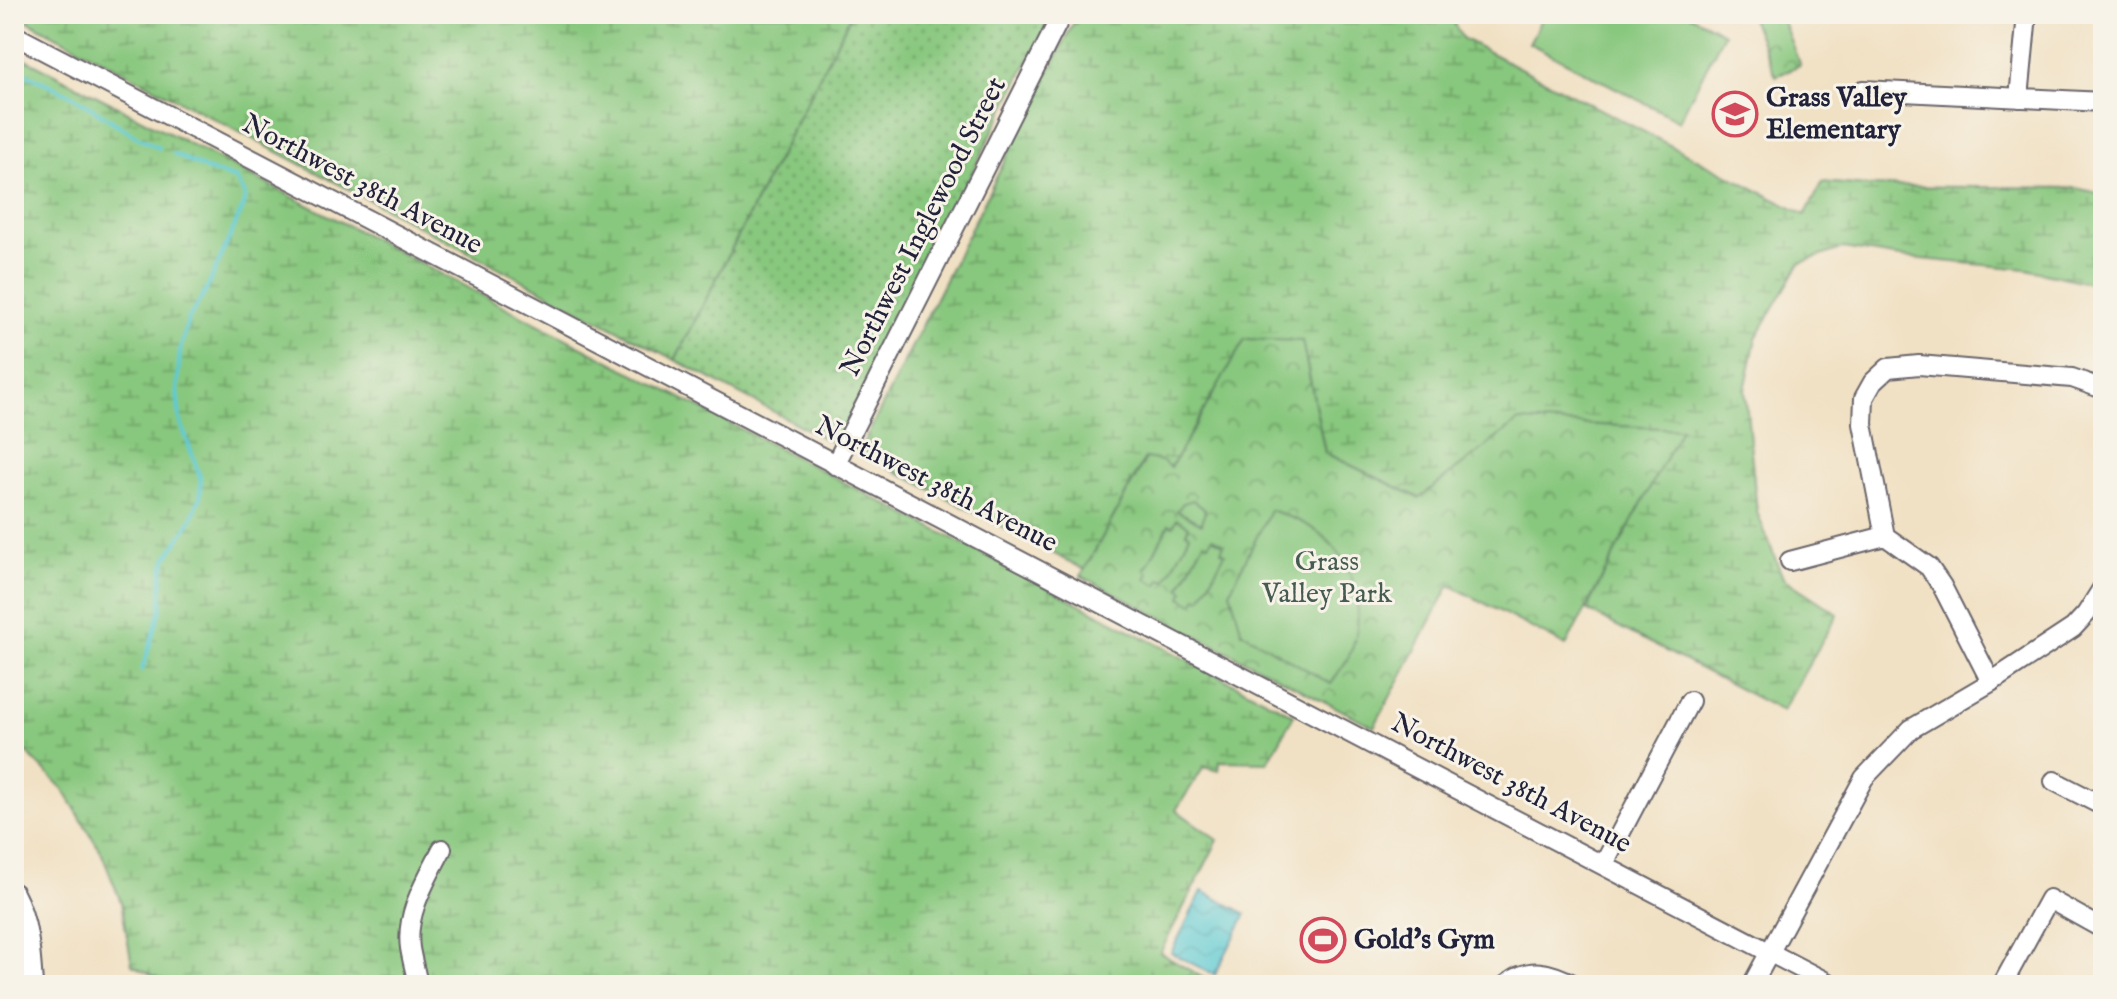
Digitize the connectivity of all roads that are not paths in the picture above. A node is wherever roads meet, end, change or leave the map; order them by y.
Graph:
1 (1062, 14) edge
2 (2027, 14) edge
3 (14, 35) edge
4 (1863, 90) dead end
5 (2019, 98) junction
6 (2103, 102) edge
7 (2103, 389) edge
8 (835, 465) junction
9 (1885, 536) junction
10 (1790, 561) dead end
11 (2103, 587) edge
12 (1991, 682) junction
13 (1690, 701) dead end
14 (2054, 781) dead end
15 (2103, 806) edge
16 (442, 849) dead end
17 (1604, 864) junction
18 (14, 893) edge
19 (2103, 929) edge
20 (1770, 952) junction
21 (33, 985) edge
22 (418, 985) edge
23 (1506, 985) edge
24 (1575, 985) edge
25 (1752, 985) edge
26 (1832, 985) edge
27 (2002, 985) edge

1 - 8 street, Northwest Inglewood Street
2 - 5 street
3 - 8 street, Northwest 38th Avenue
4 - 5 street
5 - 6 street
7 - 9 street
8 - 17 street, Northwest 38th Avenue
9 - 10 street
9 - 12 street
11 - 12 street
12 - 20 street
13 - 17 street
14 - 15 street
16 - 22 street
17 - 20 street, Northwest 38th Avenue
18 - 21 street
19 - 27 street
20 - 25 street
20 - 26 street, Northwest 38th Avenue
23 - 24 street

